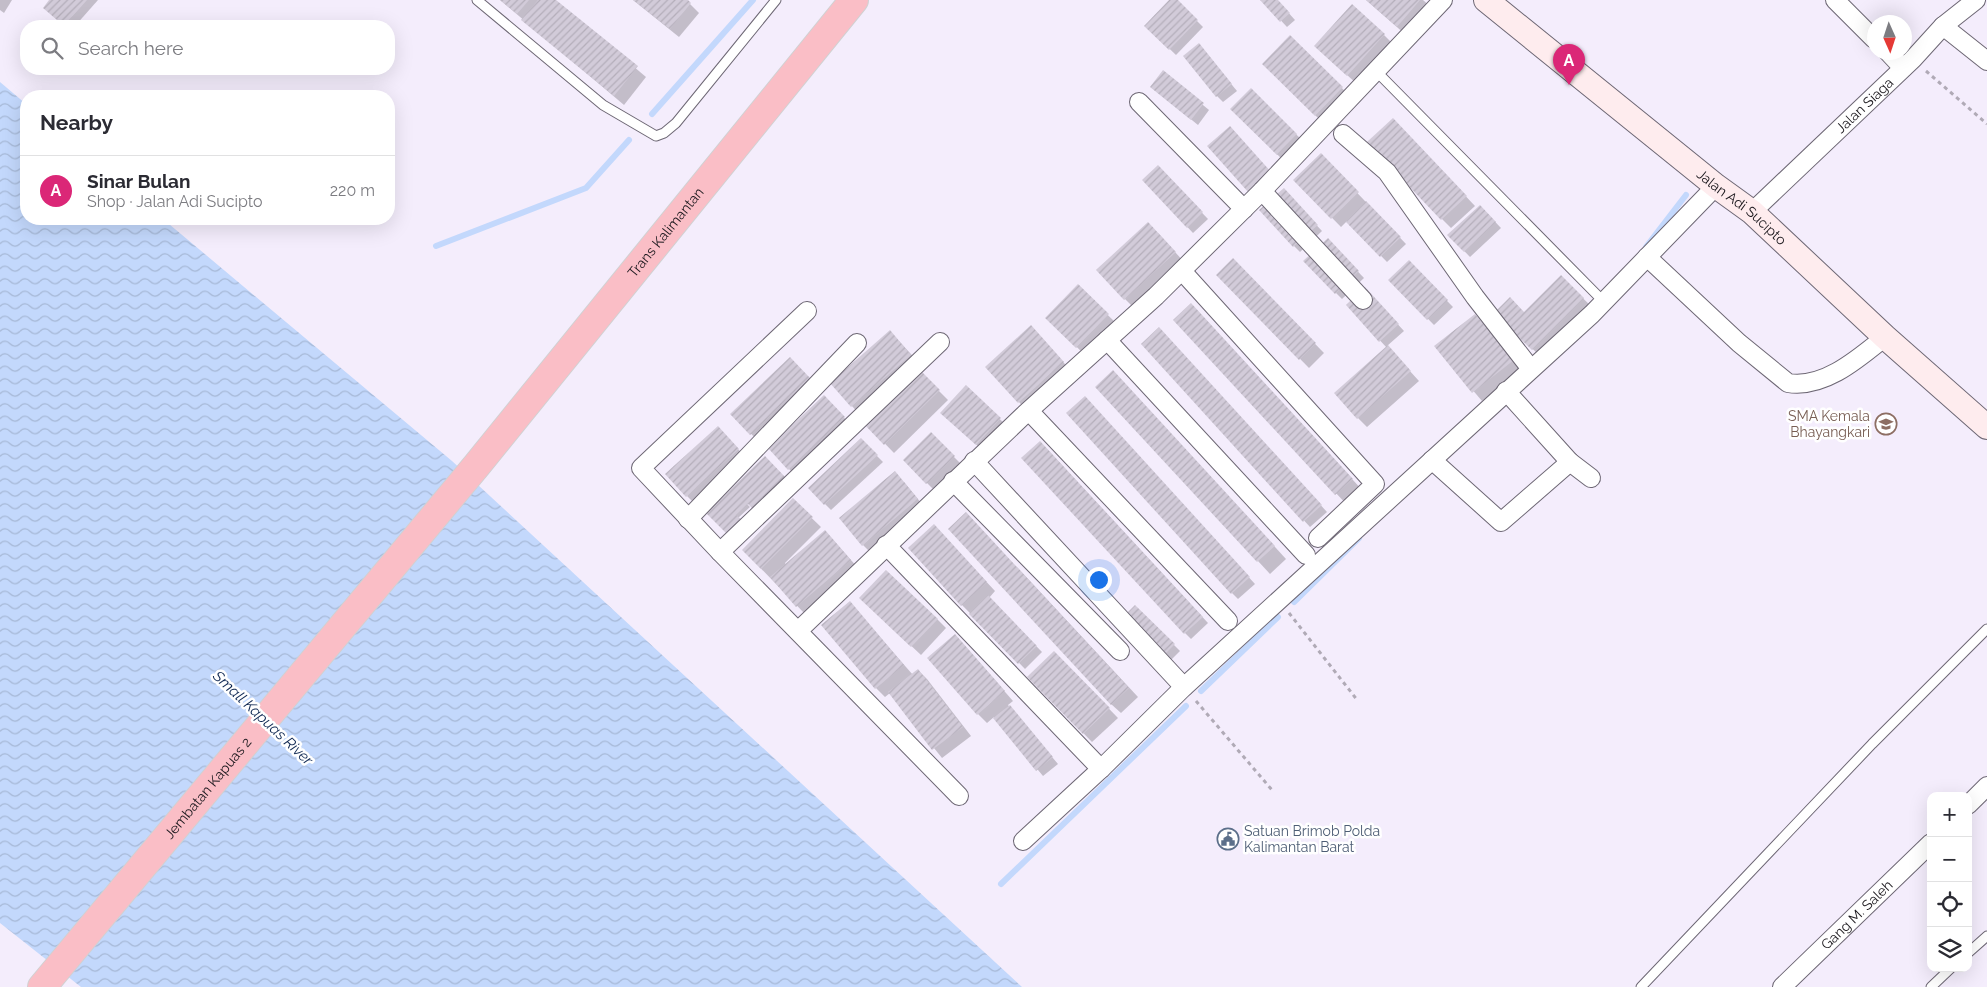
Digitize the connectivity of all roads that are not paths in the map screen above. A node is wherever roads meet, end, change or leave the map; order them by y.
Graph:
1 (477, 0) edge
2 (776, 0) edge
3 (854, 0) edge
4 (1443, 0) edge
5 (1486, 0) edge
6 (1835, 0) edge
7 (1976, 0) edge
8 (1943, 26) junction
9 (1867, 33) edge
10 (1903, 60) edge
11 (1987, 61) edge
12 (1908, 63) junction
13 (1376, 71) junction
14 (1140, 102) dead end
15 (1343, 134) dead end
16 (1716, 186) junction
17 (1262, 191) junction
18 (1244, 209) junction
19 (1752, 212) junction
20 (1648, 257) junction
21 (1182, 271) junction
22 (1363, 300) dead end
23 (1604, 302) junction
24 (807, 311) dead end
25 (1884, 337) junction
26 (1107, 340) junction
27 (940, 342) dead end
28 (857, 343) dead end
29 (1531, 369) junction
30 (1506, 391) junction
31 (1028, 411) junction
32 (1984, 417) edge
33 (1432, 460) junction
34 (974, 461) junction
35 (1570, 462) junction
36 (477, 466) joint
37 (1592, 478) dead end
38 (953, 481) junction
39 (688, 519) junction
40 (1318, 538) dead end
41 (886, 545) junction
42 (720, 552) junction
43 (1306, 555) dead end
44 (1228, 621) dead end
45 (1987, 629) edge
46 (798, 631) junction
47 (1120, 651) dead end
48 (1184, 687) junction
49 (1101, 769) junction
50 (1987, 786) edge
51 (959, 796) dead end
52 (1972, 802) edge
53 (1023, 841) dead end
54 (1927, 847) edge
55 (1987, 936) edge
56 (1972, 949) edge
57 (1947, 972) edge
58 (47, 980) edge
59 (1641, 987) edge
60 (1782, 987) edge
61 (1931, 987) edge

1 - 2 lane
3 - 36 highway, Trans Kalimantan
4 - 13 street
5 - 16 main road, Jalan Adi Sucipto
6 - 9 street
7 - 8 street, Jalan Siaga
8 - 11 street
8 - 12 street, Jalan Siaga
10 - 12 street
12 - 19 street, Jalan Siaga
13 - 17 street
13 - 23 lane
14 - 18 street
15 - 29 street
16 - 19 main road, Jalan Adi Sucipto
16 - 20 street
17 - 18 street
17 - 22 street
18 - 21 street
19 - 25 main road, Jalan Adi Sucipto
20 - 23 street
20 - 25 street
21 - 26 street
21 - 40 street
23 - 29 street
24 - 39 street
25 - 32 main road, Jalan Adi Sucipto
26 - 31 street
26 - 43 street
27 - 42 street
28 - 39 street
29 - 30 street
30 - 33 street
30 - 35 street
31 - 34 street
31 - 44 street
33 - 35 street
33 - 48 street
34 - 38 street
34 - 48 street
35 - 37 street
36 - 58 highway, Jembatan Kapuas 2
38 - 41 street
38 - 47 street
39 - 42 street
41 - 46 street
41 - 49 street
42 - 46 street
45 - 59 lane
46 - 51 street
48 - 49 street
49 - 53 street
50 - 52 street
54 - 60 street, Gang M. Saleh
55 - 56 lane
57 - 61 lane

